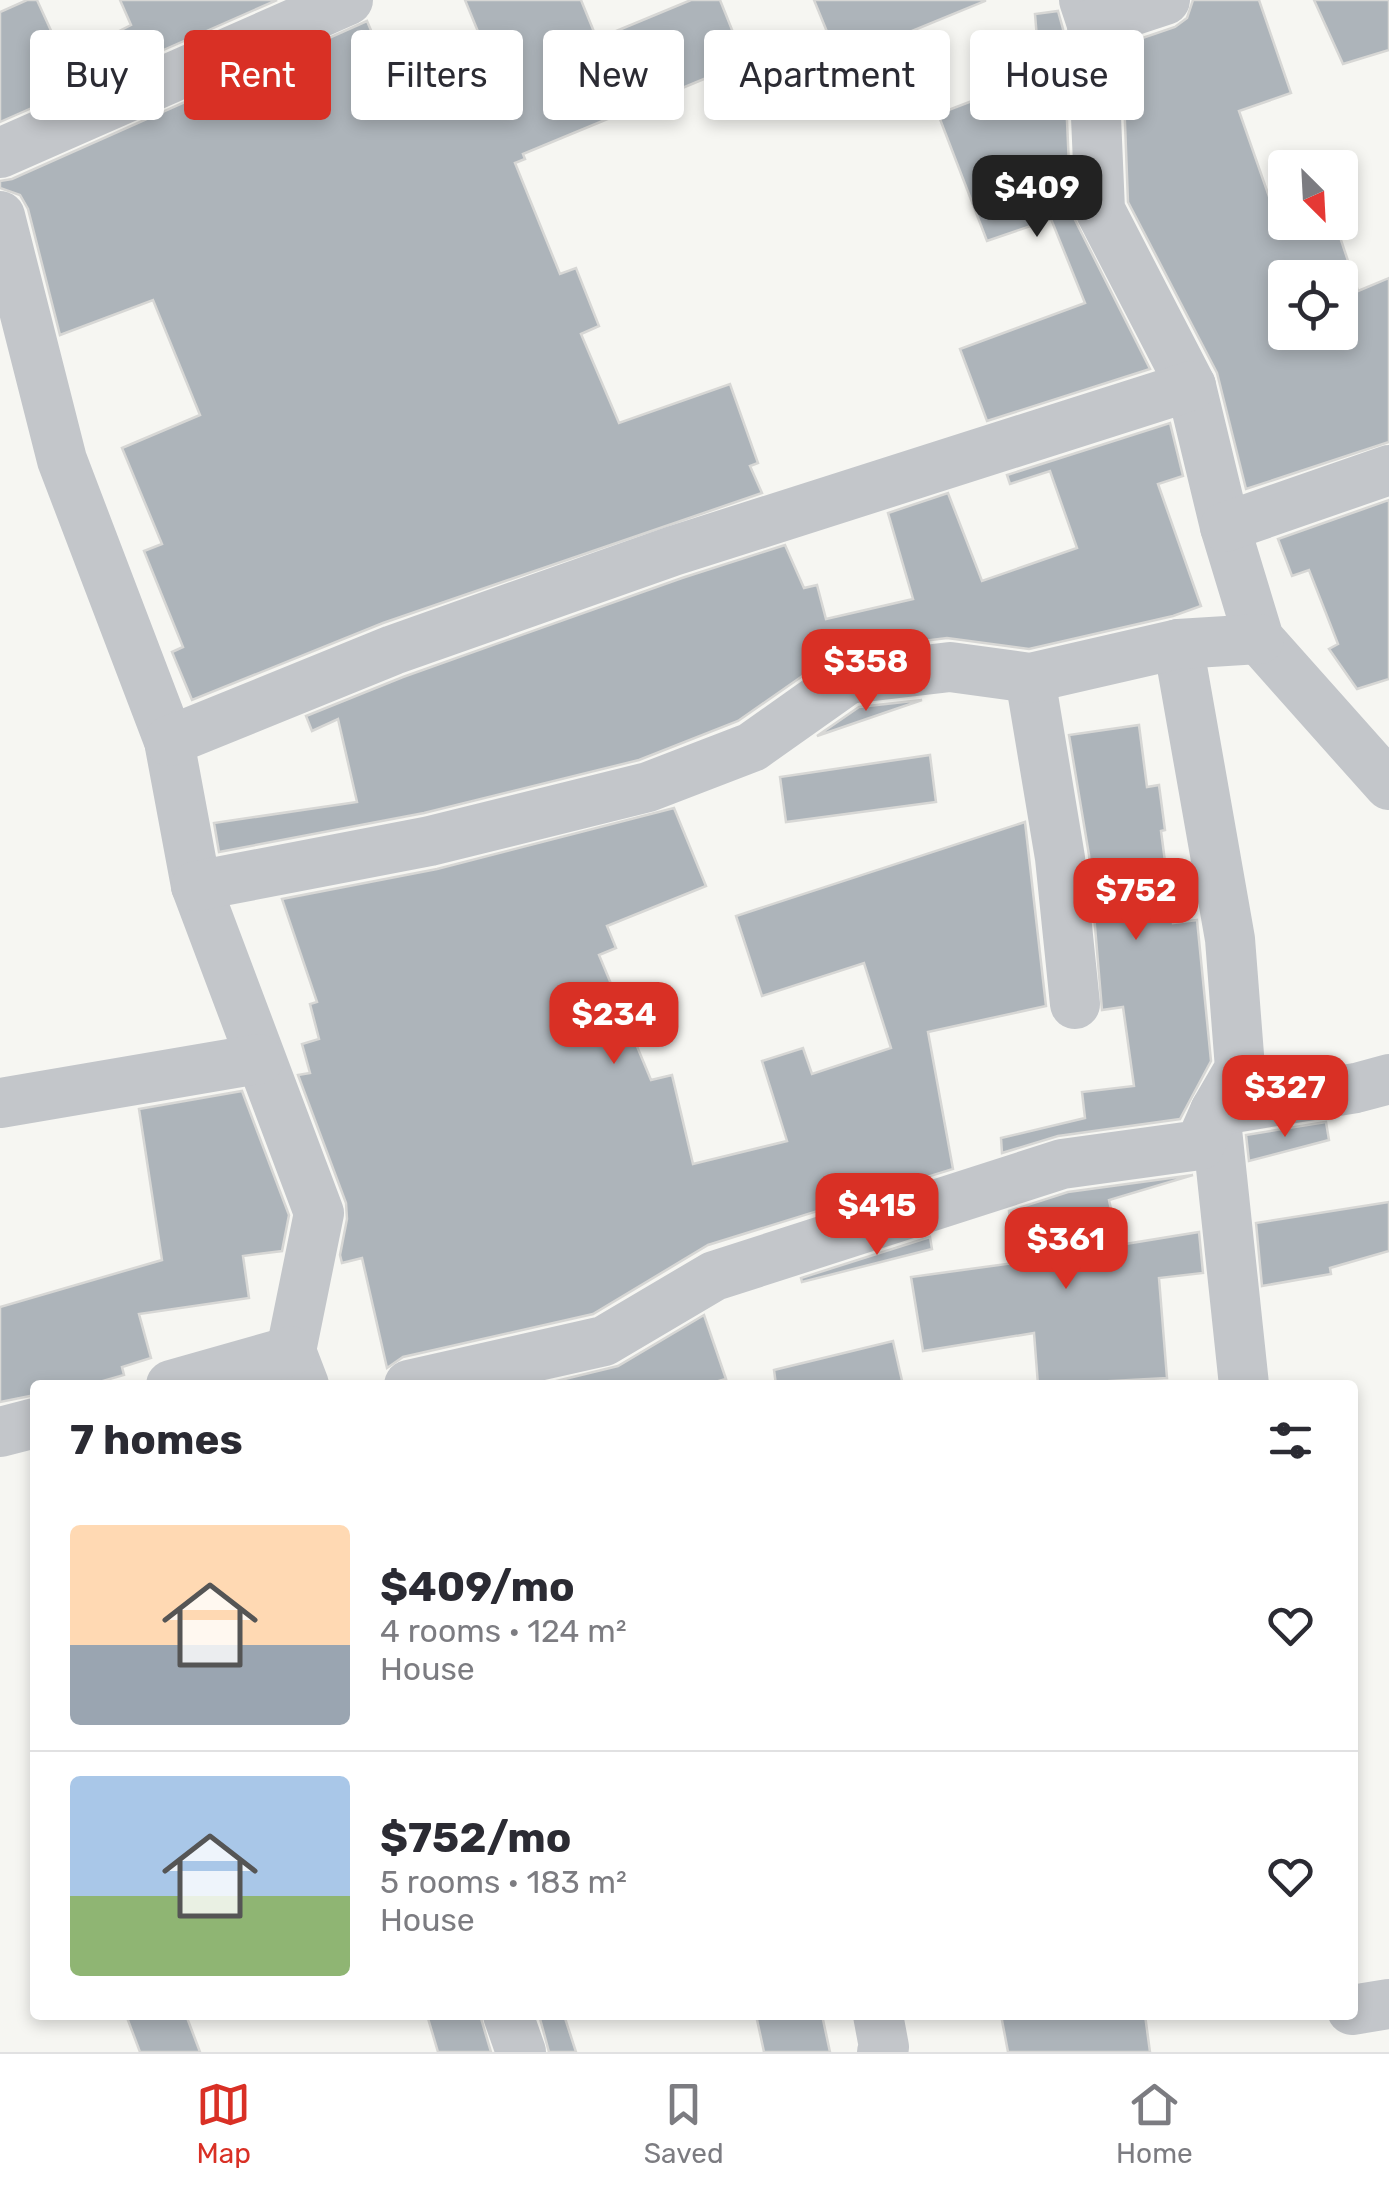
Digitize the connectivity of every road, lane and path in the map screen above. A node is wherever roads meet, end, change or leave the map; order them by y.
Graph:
1 (348, 0) edge
2 (1164, 0) edge
3 (1088, 12) edge
4 (0, 153) edge
5 (0, 216) edge
6 (1191, 386) junction
7 (1389, 470) edge
8 (1226, 527) junction
9 (1259, 640) junction
10 (1178, 644) junction
11 (1030, 678) junction
12 (169, 741) junction
13 (1389, 784) edge
14 (196, 886) junction
15 (1075, 1004) dead end
16 (259, 1059) junction
17 (1389, 1078) edge
18 (0, 1103) edge
19 (1216, 1110) junction
20 (298, 1368) edge
21 (208, 1380) edge
22 (432, 1380) edge
23 (1243, 1380) edge
24 (30, 1424) edge
25 (0, 1432) edge
26 (1389, 2004) edge
27 (1358, 2009) edge
28 (510, 2020) edge
29 (879, 2020) edge
30 (521, 2052) edge
31 (882, 2052) edge

1 - 4 street
2 - 3 street
3 - 6 street
5 - 12 street
6 - 8 street
6 - 12 street
7 - 8 street
8 - 9 street
9 - 10 street
9 - 13 street
10 - 11 street
10 - 19 street
11 - 14 street
11 - 15 street
12 - 14 street
14 - 16 street
16 - 18 street
16 - 20 street
17 - 19 street
19 - 22 street
19 - 23 street
20 - 21 street
24 - 25 street
26 - 27 street
28 - 30 street
29 - 31 street

